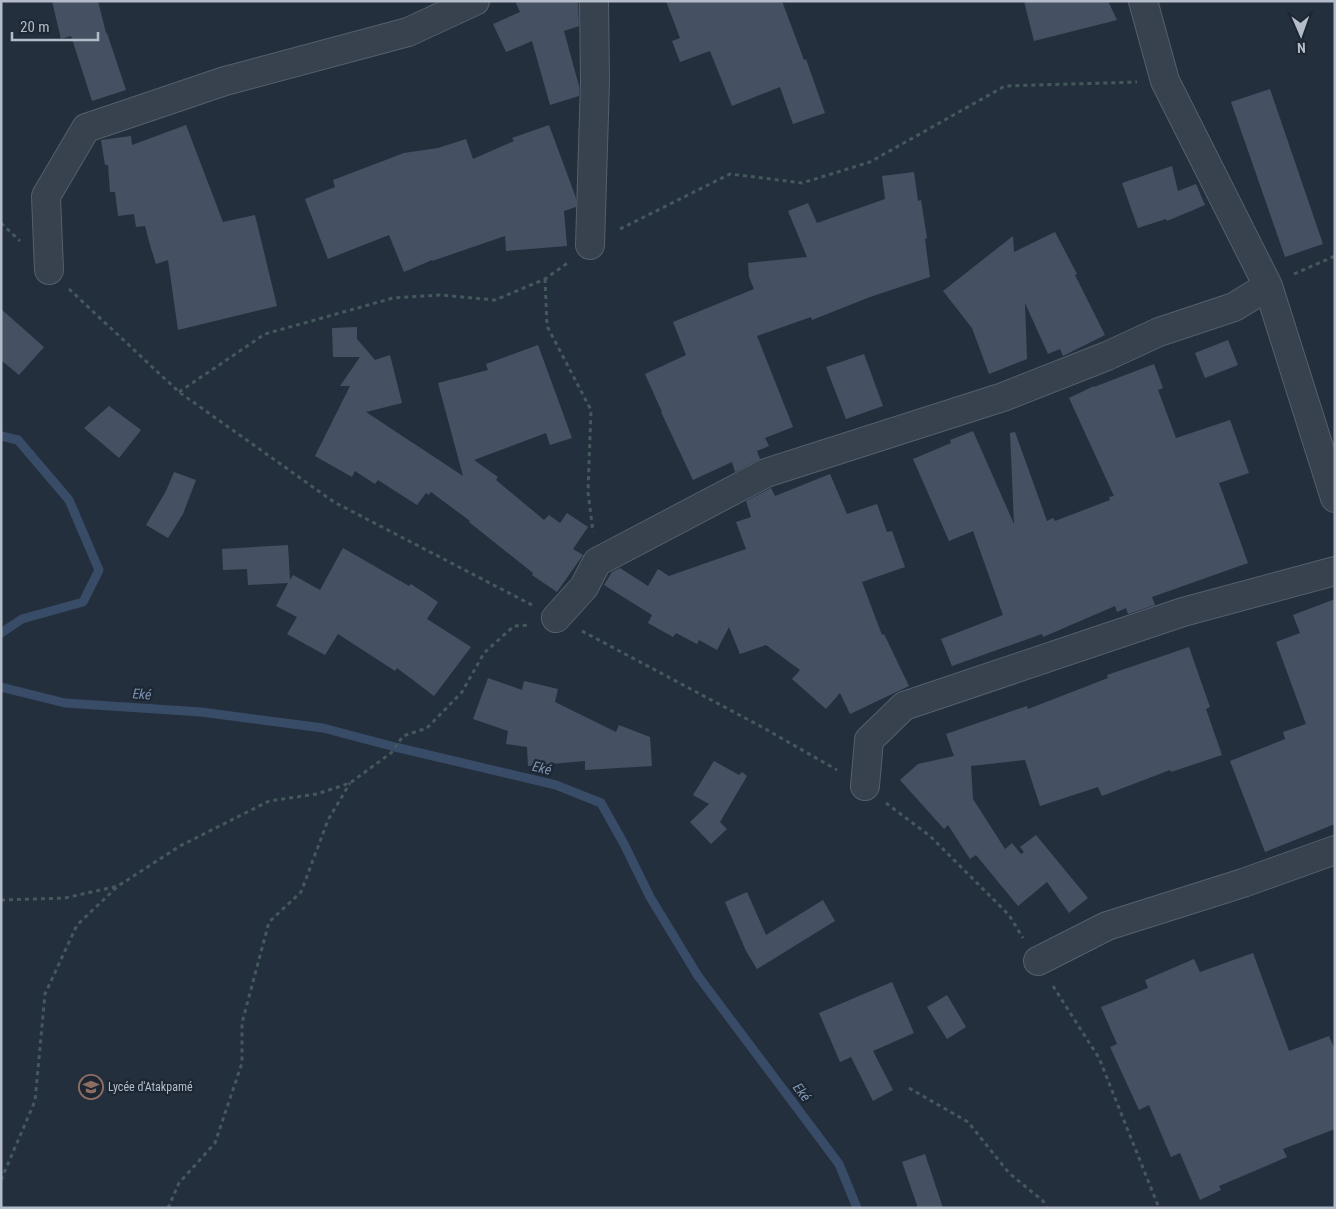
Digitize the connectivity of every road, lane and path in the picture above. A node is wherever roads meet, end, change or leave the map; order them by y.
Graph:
1 (475, 1) edge
2 (594, 1) edge
3 (1143, 1) edge
4 (1165, 81) junction
5 (1, 223) edge
6 (590, 244) junction
7 (1335, 256) edge
8 (49, 270) junction
9 (546, 280) junction
10 (1268, 286) junction
11 (180, 392) junction
12 (1335, 498) edge
13 (597, 562) junction
14 (1335, 571) edge
15 (556, 618) junction
16 (350, 783) junction
17 (865, 786) junction
18 (1335, 850) edge
19 (118, 886) junction
20 (1, 900) edge
21 (1038, 961) junction
22 (909, 1088) dead end
23 (1, 1180) edge
24 (168, 1208) edge
25 (1047, 1208) edge
26 (1159, 1208) edge

1 - 8 street
2 - 6 street
3 - 4 street
4 - 6 path
4 - 10 street
5 - 8 path
6 - 9 path
7 - 10 path
8 - 11 path
9 - 11 path
9 - 13 path
10 - 12 street
10 - 13 street
11 - 15 path
13 - 15 street
14 - 17 street
15 - 16 path
15 - 17 path
16 - 19 path
16 - 24 path
17 - 21 path
18 - 21 street
19 - 20 path
19 - 23 path
21 - 26 path
22 - 25 path

